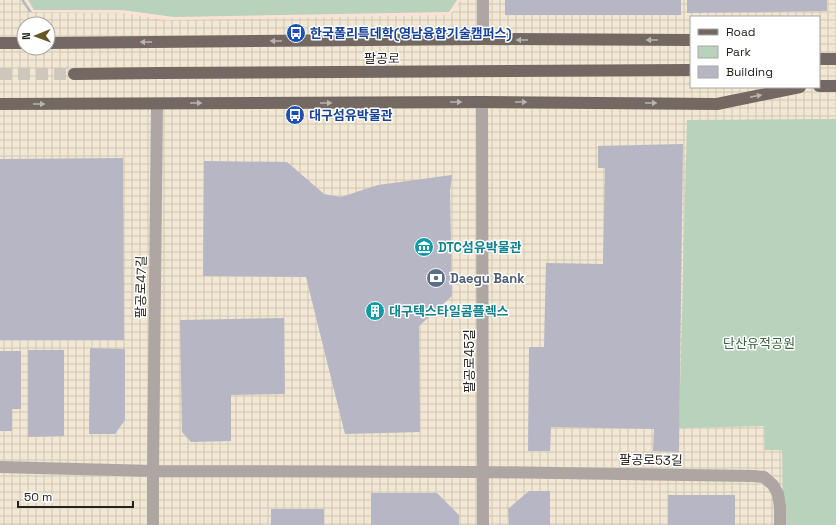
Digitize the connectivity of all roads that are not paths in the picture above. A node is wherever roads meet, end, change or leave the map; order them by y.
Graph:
1 (483, 0) edge
2 (483, 39) junction
3 (690, 40) edge
4 (56, 42) edge
5 (0, 43) edge
6 (16, 43) edge
7 (820, 59) edge
8 (836, 59) edge
9 (690, 70) edge
10 (74, 74) tunnel mouth
11 (820, 86) edge
12 (836, 86) edge
13 (795, 88) edge
14 (482, 102) junction
15 (0, 104) edge
16 (157, 104) junction
17 (0, 467) edge
18 (153, 471) junction
19 (483, 472) junction
20 (153, 525) edge
21 (483, 525) edge
22 (780, 525) edge

1 - 2 street
3 -> 2 main road
2 -> 4 main road
5 - 6 main road
7 - 8 main road
9 - 10 main road, 팔공로
11 - 12 main road
14 -> 13 main road
16 -> 14 main road
14 - 19 street, 팔공로45길
15 -> 16 main road
16 - 18 street, 팔공로47길
17 - 18 street
18 - 19 street, 팔공로53길
18 - 20 street, 팔공로47길
19 - 21 street, 팔공로45길
19 - 22 street, 팔공로53길

